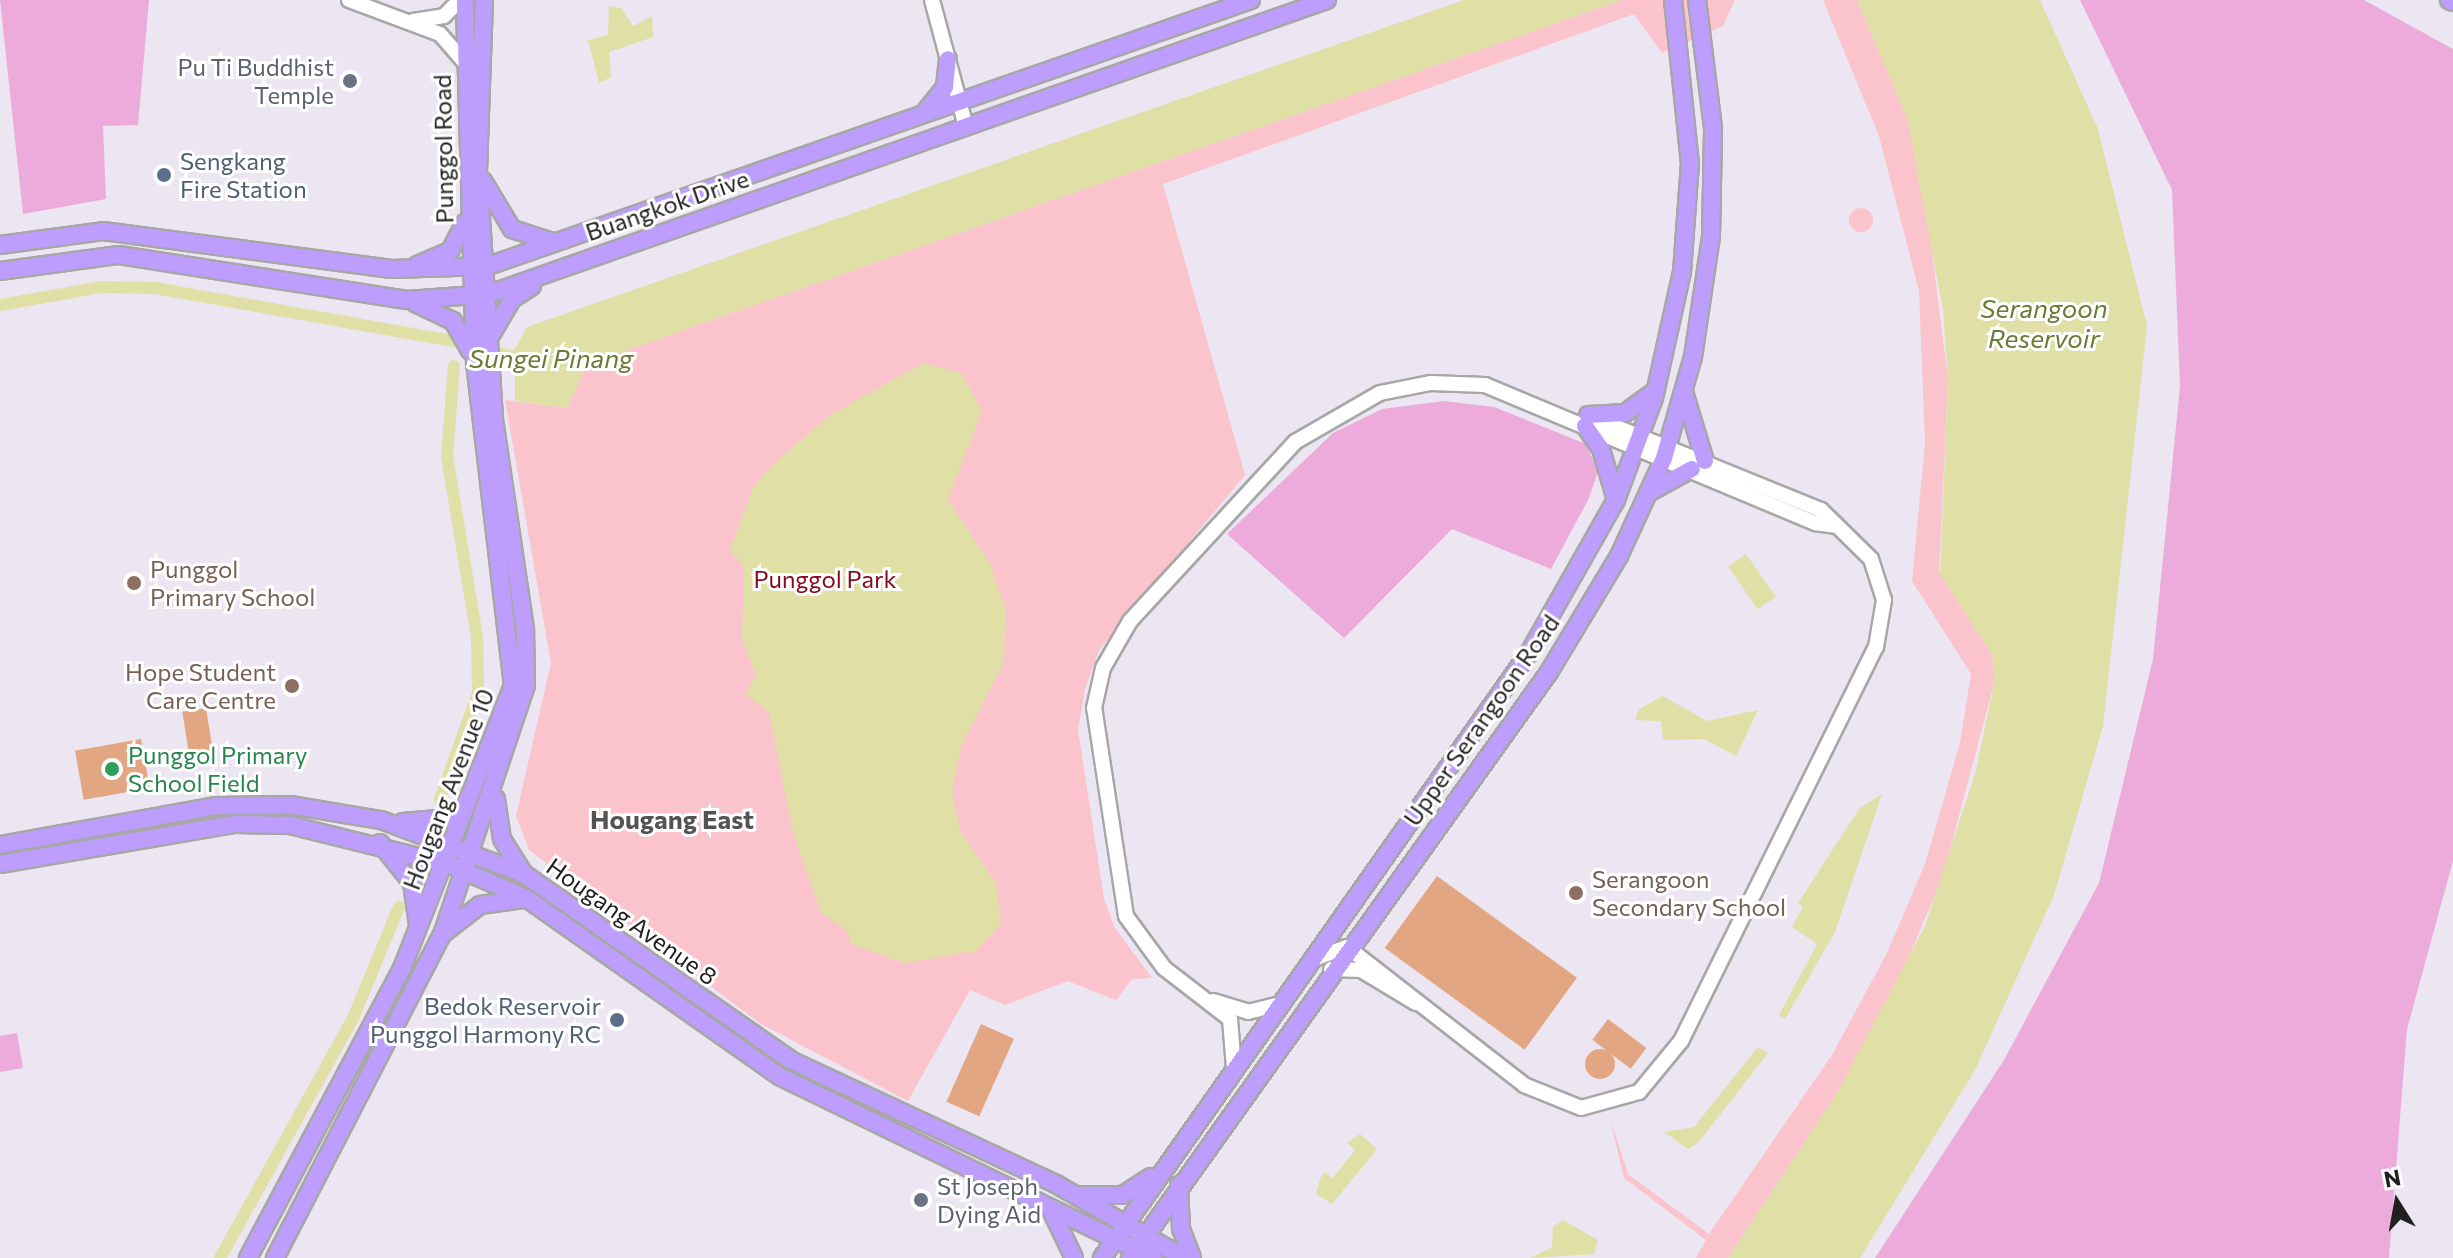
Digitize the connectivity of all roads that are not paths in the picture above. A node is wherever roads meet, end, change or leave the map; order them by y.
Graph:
1 (349, 0) edge
2 (463, 0) edge
3 (484, 0) edge
4 (932, 0) edge
5 (1251, 0) edge
6 (1327, 0) edge
7 (1697, 0) edge
8 (1673, 1) edge
9 (413, 21) junction
10 (948, 59) junction
11 (466, 64) junction
12 (960, 103) junction
13 (917, 118) junction
14 (966, 127) junction
15 (478, 172) junction
16 (467, 217) junction
17 (560, 242) junction
18 (0, 245) edge
19 (488, 266) junction
20 (392, 269) junction
21 (470, 270) junction
22 (0, 271) edge
23 (553, 272) junction
24 (480, 296) junction
25 (407, 300) junction
26 (490, 337) junction
27 (475, 364) junction
28 (1657, 389) junction
29 (1684, 391) junction
30 (1587, 420) junction
31 (1638, 442) junction
32 (1666, 453) junction
33 (1699, 465) junction
34 (1647, 494) junction
35 (1616, 500) junction
36 (495, 792) junction
37 (473, 793) junction
38 (381, 820) junction
39 (380, 843) junction
40 (0, 845) edge
41 (454, 847) junction
42 (473, 854) junction
43 (0, 864) edge
44 (448, 864) junction
45 (466, 871) junction
46 (524, 874) junction
47 (526, 898) junction
48 (418, 930) junction
49 (442, 935) junction
50 (1347, 947) junction
51 (1310, 960) junction
52 (1331, 969) junction
53 (1213, 1001) junction
54 (1283, 1003) junction
55 (1424, 1007) junction
56 (1234, 1068) junction
57 (1162, 1168) junction
58 (1179, 1185) junction
59 (1077, 1195) junction
60 (1049, 1207) junction
61 (1118, 1233) junction
62 (1145, 1234) junction
63 (1132, 1255) edge
64 (248, 1258) edge
65 (275, 1258) edge
66 (1074, 1258) edge
67 (1102, 1258) edge
68 (1153, 1258) edge
69 (1184, 1258) edge
70 (1192, 1258) edge

1 - 9 street
2 - 9 street
2 - 11 main road, Punggol Road
3 - 15 main road, Punggol Road
4 - 10 street
5 - 12 main road, Buangkok Drive
6 - 14 main road, Buangkok Drive
7 - 29 main road, Upper Serangoon Road
8 - 28 main road, Upper Serangoon Road
9 - 11 street
10 - 12 street
10 - 13 main road
11 - 16 main road, Punggol Road
12 - 13 main road, Buangkok Drive
12 - 14 street
13 - 17 main road, Buangkok Drive
14 - 23 main road, Buangkok Drive
15 - 17 main road
15 - 19 main road, Punggol Road
16 - 20 main road
16 - 21 main road, Punggol Road
17 - 19 main road, Buangkok Drive
18 - 20 main road, Buangkok Drive
19 - 21 main road, Buangkok Drive
19 - 24 main road, Punggol Road
20 - 21 main road, Buangkok Drive
21 - 24 main road, Punggol Road
22 - 25 main road, Buangkok Drive
23 - 24 main road, Buangkok Drive
23 - 26 main road
24 - 25 main road, Buangkok Drive
24 - 26 main road, Hougang Avenue 10
24 - 27 main road, Hougang Avenue 10
25 - 27 main road
26 - 36 main road, Hougang Avenue 10
27 - 37 main road, Hougang Avenue 10
28 - 30 main road
28 - 31 main road, Upper Serangoon Road
29 - 32 main road, Upper Serangoon Road
29 - 33 main road
30 - 31 street
30 - 35 main road
30 - 53 street
31 - 32 street
31 - 35 main road, Upper Serangoon Road
32 - 33 street
32 - 34 main road, Upper Serangoon Road
33 - 34 main road
33 - 55 street
34 - 50 main road, Upper Serangoon Road
35 - 51 main road, Upper Serangoon Road
36 - 42 main road, Hougang Avenue 10
36 - 46 main road
37 - 38 main road
37 - 41 main road, Hougang Avenue 10
38 - 40 main road, Hougang Avenue 8
38 - 41 main road, Hougang Avenue 8
39 - 43 main road, Hougang Avenue 8
39 - 44 main road, Hougang Avenue 8
39 - 48 main road
41 - 42 main road, Hougang Avenue 8
41 - 44 main road, Hougang Avenue 10
42 - 45 main road, Hougang Avenue 10
42 - 46 main road, Hougang Avenue 8
44 - 45 main road, Hougang Avenue 8
44 - 48 main road, Hougang Avenue 10
45 - 47 main road, Hougang Avenue 8
45 - 49 main road, Hougang Avenue 10
46 - 59 main road, Hougang Avenue 8
47 - 49 main road
47 - 60 main road, Hougang Avenue 8
48 - 64 main road, Hougang Avenue 10
49 - 65 main road, Hougang Avenue 10
50 - 51 street
50 - 52 main road, Upper Serangoon Road
50 - 55 street
51 - 54 main road, Upper Serangoon Road
52 - 55 street
52 - 58 main road, Upper Serangoon Road
53 - 54 street
53 - 56 street
54 - 56 main road, Upper Serangoon Road
56 - 57 main road, Upper Serangoon Road
57 - 59 main road
57 - 61 main road, Upper Serangoon Road
58 - 62 main road, Upper Serangoon Road
58 - 70 main road
59 - 61 main road, Hougang Avenue 8
60 - 61 main road, Hougang Avenue 8
60 - 66 main road
61 - 62 main road, Hougang Avenue 8
61 - 63 main road
61 - 67 main road, Upper Serangoon Road
62 - 63 main road, Upper Serangoon Road
62 - 69 main road, Hougang Avenue 8
63 - 68 main road

